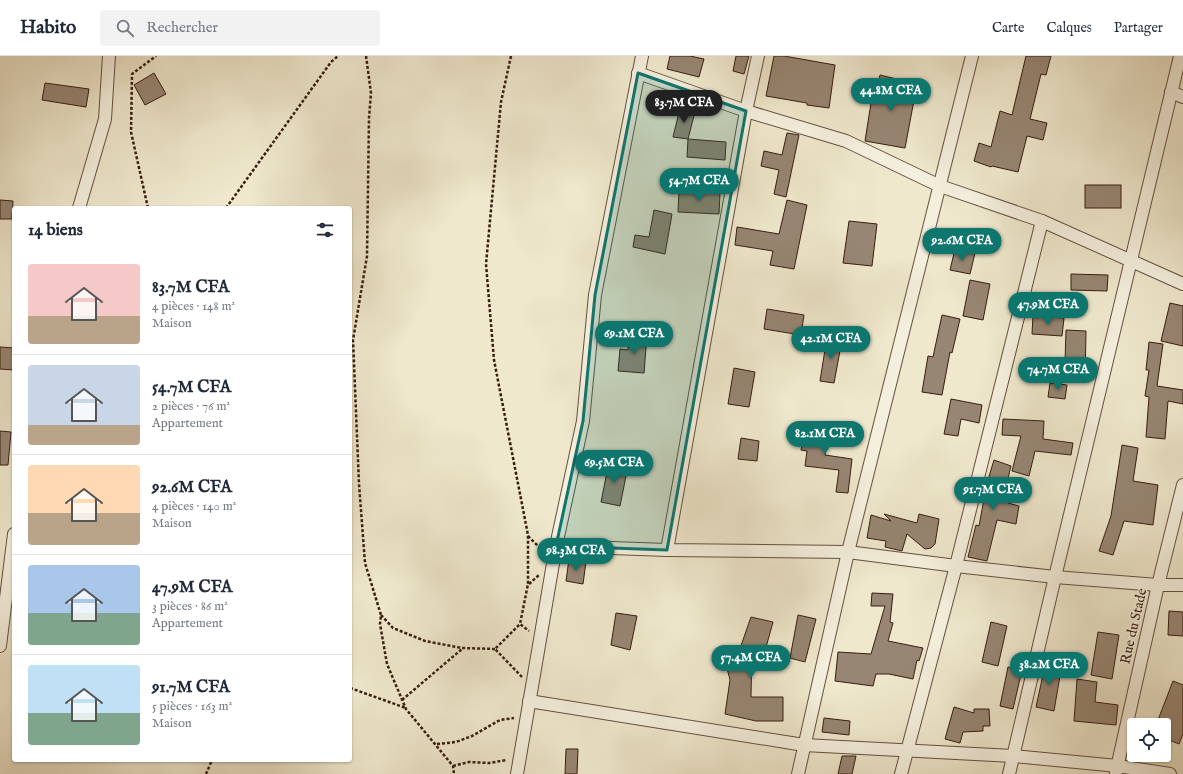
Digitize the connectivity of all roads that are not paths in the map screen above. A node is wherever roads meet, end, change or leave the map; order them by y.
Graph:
1 (109, 56) edge
2 (642, 56) edge
3 (758, 56) edge
4 (972, 56) edge
5 (1180, 56) edge
6 (638, 73) junction
7 (1171, 92) junction
8 (1183, 97) edge
9 (746, 111) junction
10 (940, 186) junction
11 (80, 206) edge
12 (1042, 221) junction
13 (1130, 261) junction
14 (1183, 284) edge
15 (1183, 485) edge
16 (556, 546) junction
17 (12, 550) edge
18 (667, 550) junction
19 (848, 552) junction
20 (956, 566) junction
21 (1055, 577) junction
22 (1158, 585) junction
23 (1183, 585) edge
24 (0, 646) edge
25 (530, 701) junction
26 (804, 745) junction
27 (907, 751) junction
28 (1013, 756) junction
29 (1117, 770) edge
30 (517, 774) edge
31 (798, 774) edge
32 (902, 774) edge
33 (1009, 774) edge
34 (1170, 774) edge

1 - 11 street
2 - 6 street
3 - 9 street
4 - 10 street
5 - 7 street
6 - 9 street
6 - 16 street
7 - 8 street
7 - 13 street
9 - 10 street
9 - 18 street
10 - 12 street
10 - 19 street
12 - 13 street
12 - 20 street
13 - 14 street
13 - 21 street
15 - 22 street, Rue du Stade
16 - 18 street
16 - 25 street
17 - 24 street
18 - 19 street
19 - 20 street
19 - 26 street
20 - 21 street
20 - 27 street
21 - 22 street
21 - 28 street
22 - 23 street
22 - 29 street, Rue du Stade
25 - 26 street
25 - 30 street
26 - 27 street
26 - 31 street
27 - 28 street
27 - 32 street
28 - 29 street
28 - 33 street
29 - 34 street

